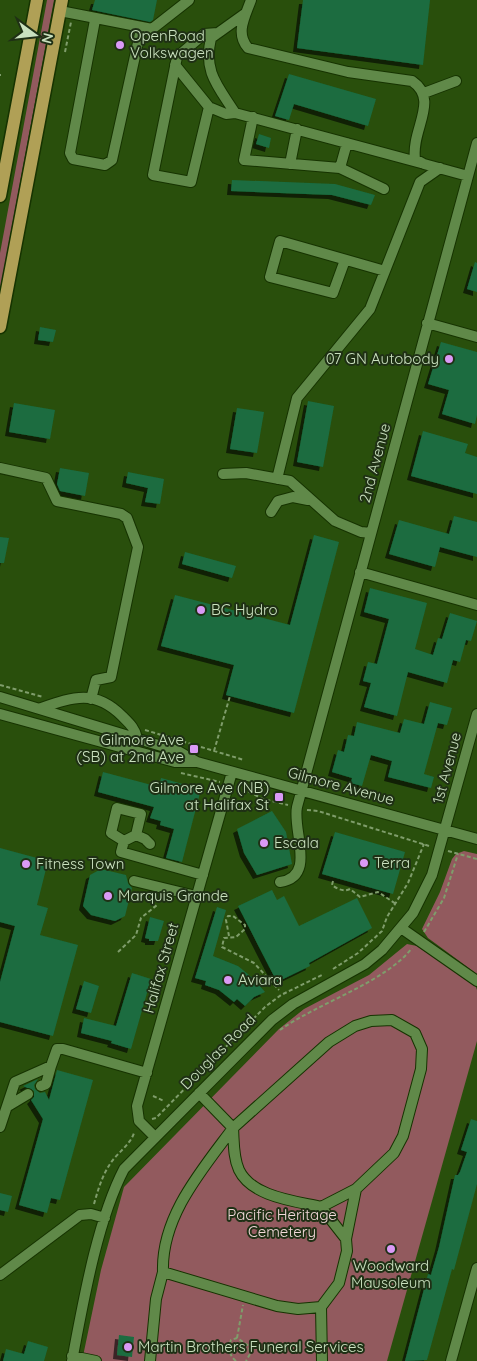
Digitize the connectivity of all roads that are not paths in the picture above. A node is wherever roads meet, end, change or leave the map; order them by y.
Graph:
1 (38, 0) edge
2 (189, 0) edge
3 (251, 0) edge
4 (61, 6) edge
5 (246, 12) junction
6 (95, 20) junction
7 (142, 29) junction
8 (218, 33) junction
9 (175, 65) junction
10 (456, 81) dead end
11 (424, 93) junction
12 (209, 107) junction
13 (235, 113) junction
14 (253, 117) junction
15 (297, 129) junction
16 (347, 143) junction
17 (477, 143) edge
18 (290, 164) junction
19 (424, 164) junction
20 (340, 168) junction
21 (440, 168) junction
22 (468, 176) junction
23 (384, 189) dead end
24 (0, 195) edge
25 (345, 260) junction
26 (385, 271) junction
27 (427, 323) junction
28 (0, 327) edge
29 (477, 337) edge
30 (0, 468) edge
31 (222, 474) dead end
32 (277, 479) junction
33 (310, 500) junction
34 (271, 512) dead end
35 (371, 533) junction
36 (360, 572) junction
37 (477, 605) edge
38 (0, 697) edge
39 (91, 698) junction
40 (41, 708) junction
41 (0, 714) edge
42 (477, 714) edge
43 (137, 738) junction
44 (197, 762) junction
45 (232, 772) junction
46 (302, 790) junction
47 (445, 831) junction
48 (136, 835) junction
49 (477, 839) edge
50 (124, 841) junction
51 (150, 844) dead end
52 (202, 875) junction
53 (134, 881) dead end
54 (280, 882) dead end
55 (196, 896) junction
56 (401, 928) junction
57 (477, 981) edge
58 (51, 1066) junction
59 (147, 1073) junction
60 (42, 1086) dead end
61 (199, 1093) junction
62 (28, 1094) dead end
63 (8, 1106) junction
64 (0, 1127) edge
65 (233, 1128) junction
66 (155, 1138) junction
67 (356, 1189) junction
68 (321, 1207) junction
69 (105, 1218) junction
70 (346, 1238) junction
71 (477, 1268) edge
72 (163, 1272) junction
73 (0, 1275) edge
74 (321, 1307) junction
75 (72, 1359) edge
76 (96, 1361) edge
77 (150, 1361) edge
78 (322, 1361) edge
79 (450, 1361) edge

1 - 24 main road
2 - 7 street
3 - 5 street
4 - 6 street
4 - 28 main road
5 - 8 street
5 - 11 street
6 - 7 street
6 - 7 street
8 - 9 street
8 - 13 street
9 - 12 street
9 - 12 street
10 - 11 street
11 - 19 street
12 - 13 street
13 - 14 street
14 - 15 street
14 - 18 street
15 - 16 street
15 - 18 street
16 - 19 street
16 - 20 street
17 - 22 street, 2nd Avenue
18 - 20 street
19 - 21 street
20 - 23 street
21 - 22 street
21 - 26 street
22 - 27 street, 2nd Avenue
25 - 25 street
25 - 26 street
26 - 32 street
27 - 29 street
27 - 35 street, 2nd Avenue
30 - 39 street
31 - 32 street
32 - 33 street
33 - 34 street
33 - 35 street
35 - 36 street, 2nd Avenue
36 - 37 street
36 - 46 street, 2nd Avenue
38 - 40 street, Gilmore Avenue
39 - 40 street
39 - 43 street
40 - 43 street, Gilmore Avenue
41 - 44 street, Gilmore Avenue
42 - 47 street, 1st Avenue
43 - 44 street, Gilmore Avenue
44 - 45 street, Gilmore Avenue
45 - 46 street, Gilmore Avenue
45 - 52 street, Halifax Street
46 - 47 street, Gilmore Avenue
46 - 54 street, 2nd Avenue
47 - 49 street, Gilmore Avenue
47 - 56 street, Douglas Road
48 - 50 street
48 - 50 street
48 - 51 street
50 - 52 street
52 - 55 street, Halifax Street
53 - 55 street
55 - 59 street, Halifax Street
56 - 57 street
56 - 61 street, Douglas Road
58 - 59 street
58 - 60 street
58 - 63 street
59 - 66 street, Halifax Street
61 - 65 street
61 - 66 street, Douglas Road
62 - 63 street
63 - 64 street
65 - 67 street
65 - 68 street
65 - 72 street
66 - 69 street, Douglas Road
67 - 68 street
67 - 70 street
68 - 70 street
69 - 73 street
69 - 75 street
70 - 74 street
71 - 79 street
72 - 74 street
72 - 77 street
74 - 78 street
75 - 76 street

